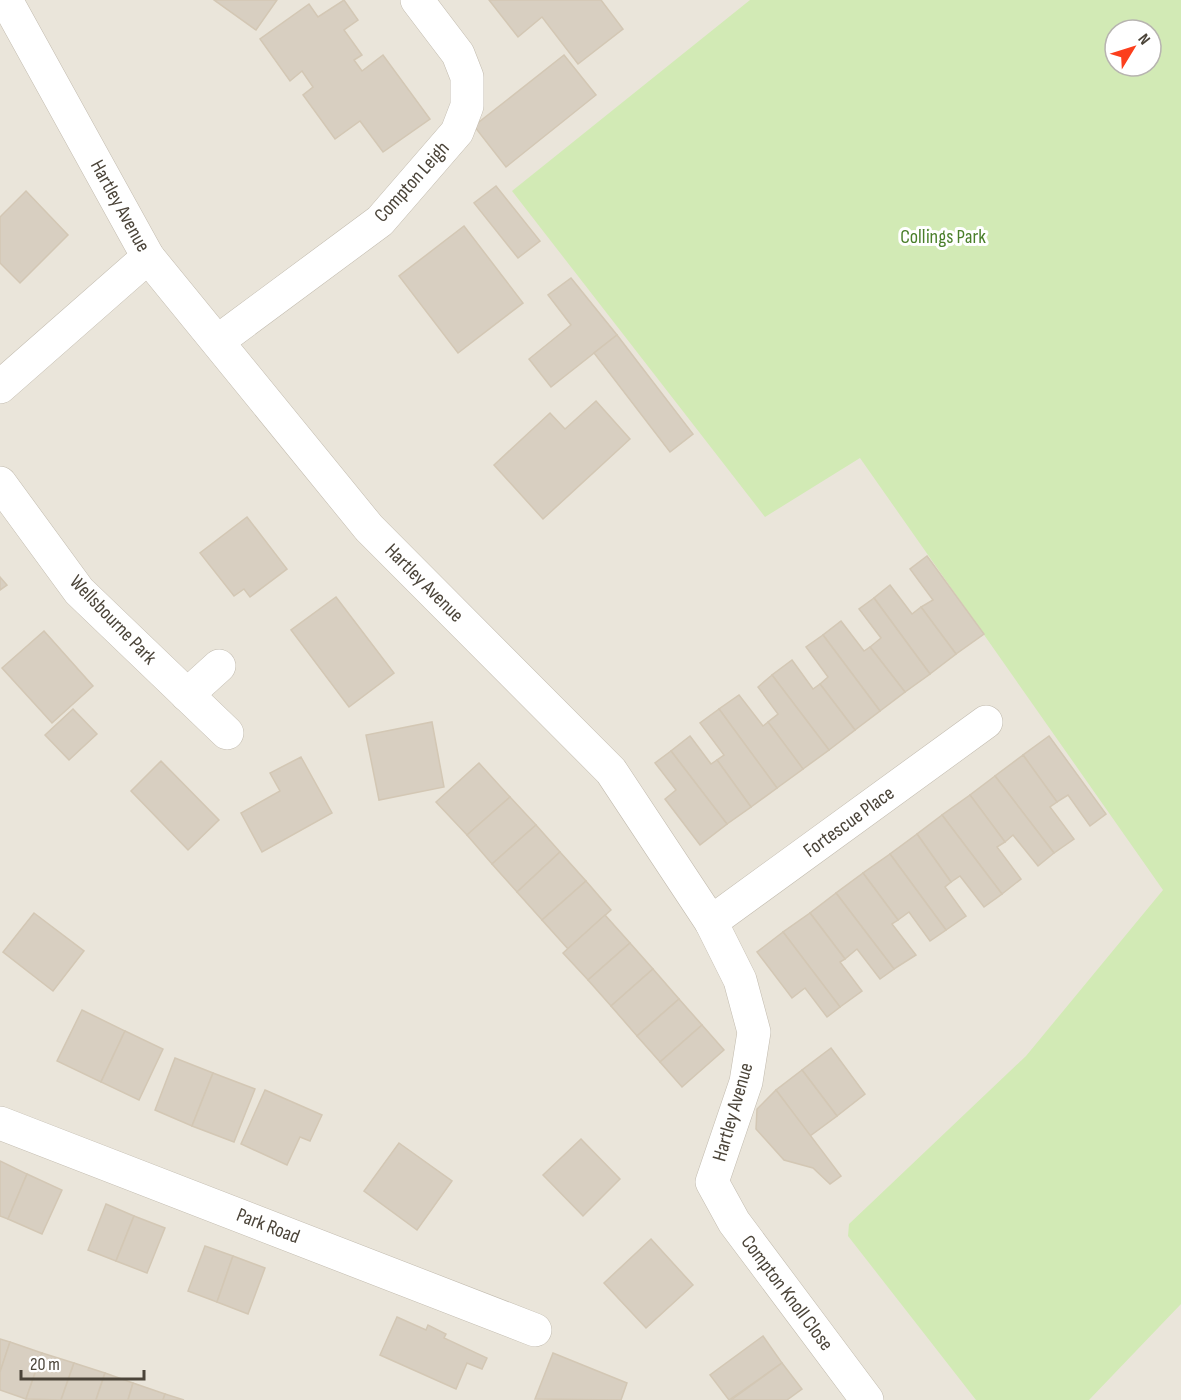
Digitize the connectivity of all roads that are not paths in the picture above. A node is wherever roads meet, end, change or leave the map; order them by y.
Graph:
1 (6, 0) edge
2 (417, 0) edge
3 (148, 256) junction
4 (218, 341) junction
5 (0, 387) edge
6 (0, 483) edge
7 (219, 666) dead end
8 (188, 695) junction
9 (986, 723) dead end
10 (227, 733) dead end
11 (711, 922) junction
12 (0, 1124) edge
13 (712, 1182) joint
14 (535, 1330) dead end
15 (867, 1400) edge

1 - 3 street, Hartley Avenue
2 - 4 street, Compton Leigh
3 - 4 street, Hartley Avenue
3 - 5 street
4 - 11 street, Hartley Avenue
6 - 8 street, Wellsbourne Park
7 - 8 street
8 - 10 street, Wellsbourne Park
9 - 11 street, Fortescue Place
11 - 13 street, Hartley Avenue
12 - 14 street, Park Road
13 - 15 street, Compton Knoll Close

